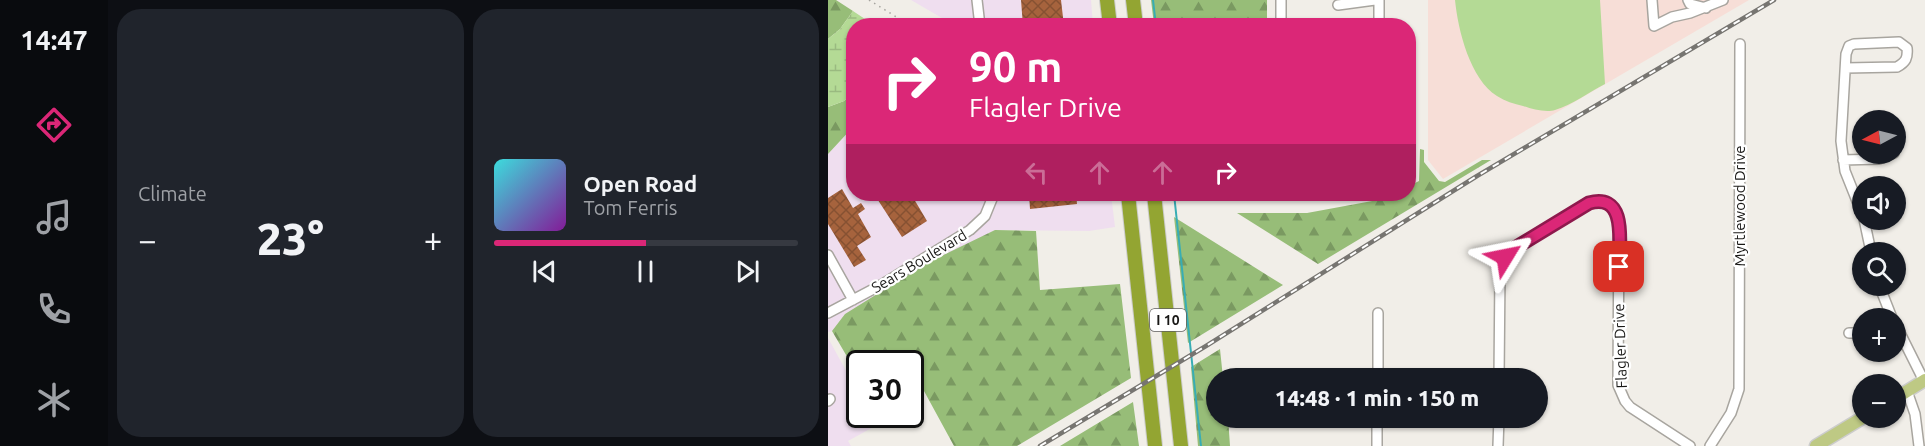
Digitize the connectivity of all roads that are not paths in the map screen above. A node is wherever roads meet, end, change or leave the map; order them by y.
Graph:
1 (977, 0) edge
2 (1107, 0) edge
3 (1133, 0) edge
4 (1281, 0) edge
5 (1377, 0) edge
6 (1652, 0) edge
7 (1688, 0) edge
8 (1722, 0) edge
9 (1338, 5) dead end
10 (1706, 8) junction
11 (979, 18) edge
12 (1109, 18) edge
13 (1135, 18) edge
14 (1281, 18) edge
15 (1378, 18) edge
16 (1740, 44) dead end
17 (1845, 68) junction
18 (1843, 160) junction
19 (1852, 160) edge
20 (1852, 189) edge
21 (991, 201) edge
22 (1129, 201) edge
23 (1155, 201) edge
24 (828, 255) edge
25 (853, 300) junction
26 (828, 313) edge
27 (1378, 313) dead end
28 (1906, 346) edge
29 (1377, 368) edge
30 (1499, 368) edge
31 (1924, 380) edge
32 (1906, 392) edge
33 (1906, 401) edge
34 (1852, 424) edge
35 (1377, 428) edge
36 (1498, 428) edge
37 (1155, 446) edge
38 (1181, 446) edge
39 (1377, 446) edge
40 (1498, 446) edge
41 (1690, 446) edge
42 (1710, 446) edge
43 (1816, 446) edge
44 (1920, 446) edge

1 - 11 street
2 - 12 highway
3 - 13 highway
4 - 14 street
5 - 9 street
5 - 15 street
6 - 10 street
7 - 10 street
8 - 10 street
16 - 42 street, Myrtlewood Drive
17 - 17 street
17 - 18 street
18 - 19 street
18 - 20 street
21 - 25 street, Sears Boulevard
22 - 37 highway, I 10
23 - 38 highway, I 10
24 - 25 street
25 - 26 street, Sears Boulevard
27 - 29 street
28 - 31 street
30 - 41 street, Flagler Drive
31 - 32 main road
33 - 44 street
34 - 43 main road
35 - 39 street
36 - 40 street

